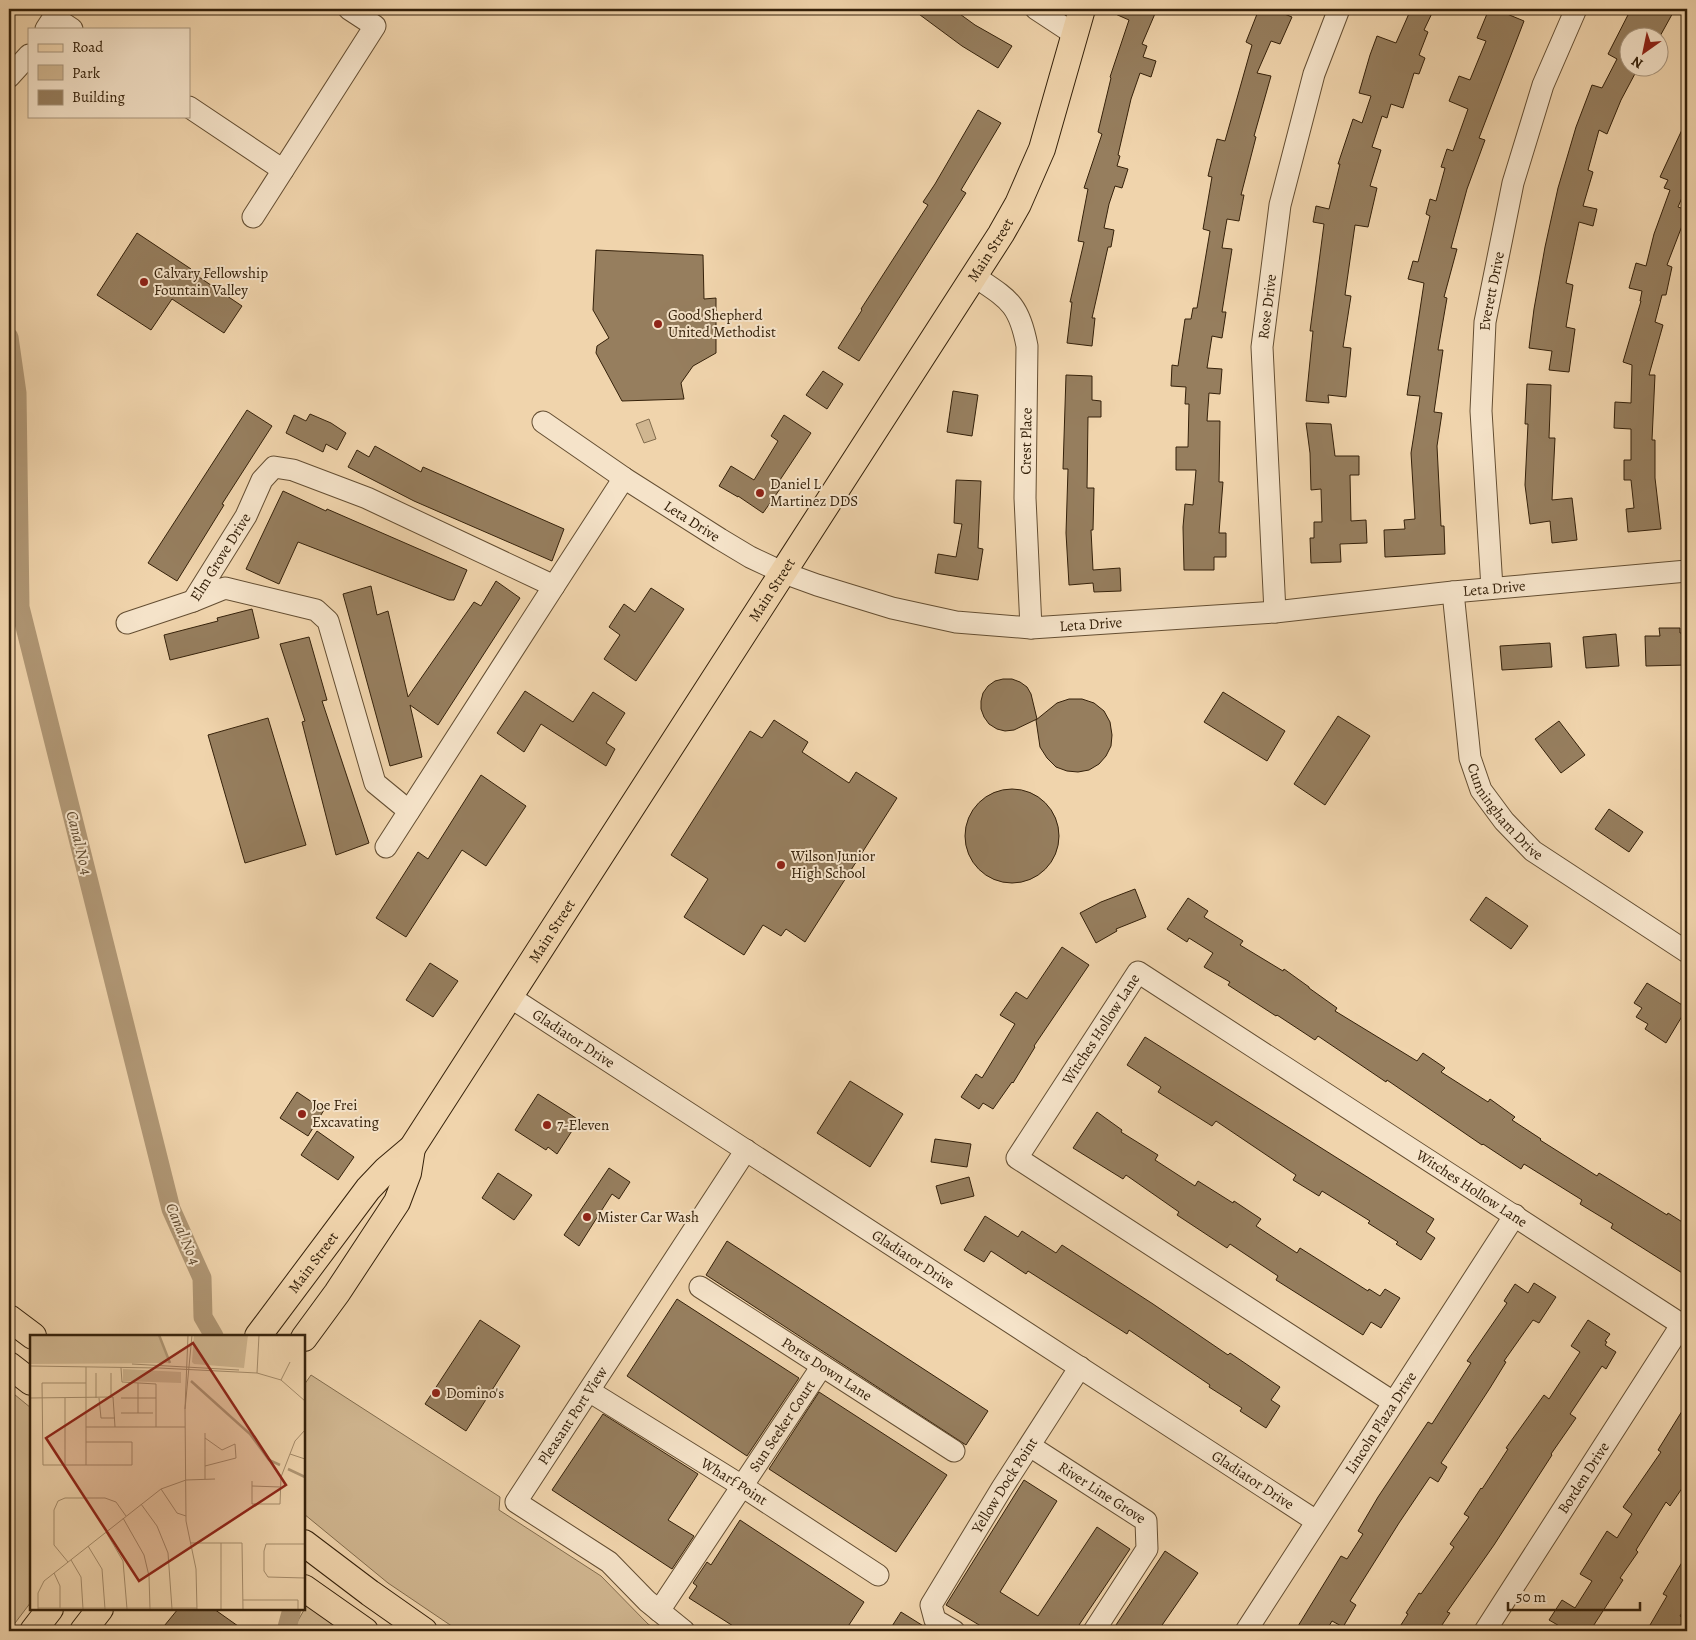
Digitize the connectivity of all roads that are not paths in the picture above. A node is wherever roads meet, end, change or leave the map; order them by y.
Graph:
1 (349, 9) edge
2 (1036, 9) edge
3 (1082, 9) edge
4 (1339, 9) edge
5 (1576, 9) edge
6 (53, 18) edge
7 (70, 28) edge
8 (1074, 34) junction
9 (28, 56) edge
10 (9, 77) edge
11 (190, 108) edge
12 (283, 170) junction
13 (253, 216) dead end
14 (974, 276) junction
15 (543, 422) dead end
16 (624, 478) junction
17 (1687, 571) edge
18 (784, 573) junction
19 (554, 586) junction
20 (1492, 588) junction
21 (1453, 592) junction
22 (193, 601) junction
23 (1275, 612) junction
24 (127, 623) dead end
25 (1031, 628) junction
26 (409, 811) junction
27 (386, 847) dead end
28 (1687, 952) edge
29 (510, 997) junction
30 (412, 1148) junction
31 (746, 1150) junction
32 (1515, 1215) junction
33 (700, 1287) dead end
34 (9, 1318) edge
35 (1685, 1326) edge
36 (32, 1335) edge
37 (259, 1335) edge
38 (305, 1337) edge
39 (9, 1365) edge
40 (822, 1366) junction
41 (1080, 1367) junction
42 (30, 1381) edge
43 (589, 1391) junction
44 (1393, 1402) junction
45 (1030, 1446) junction
46 (954, 1451) dead end
47 (742, 1486) junction
48 (1316, 1521) junction
49 (305, 1544) edge
50 (878, 1575) dead end
51 (305, 1589) edge
52 (49, 1610) edge
53 (99, 1610) edge
54 (659, 1611) junction
55 (32, 1631) edge
56 (82, 1631) edge
57 (365, 1631) edge
58 (424, 1631) edge
59 (684, 1631) edge
60 (954, 1631) edge
61 (1094, 1631) edge
62 (1246, 1631) edge
63 (1486, 1631) edge

1 - 12 street
2 - 8 street
3 - 8 main road, Main Street
4 - 23 street, Rose Drive
5 - 20 street, Everett Drive
6 - 7 street
8 - 14 main road, Main Street
9 - 10 street
11 - 12 street
12 - 13 street
14 - 18 main road, Main Street
14 - 25 street, Crest Place
15 - 16 street, Leta Drive
16 - 18 street, Leta Drive
16 - 19 street
17 - 20 street, Leta Drive
18 - 25 street, Leta Drive
18 - 29 main road, Main Street
19 - 22 street, Elm Grove Drive
19 - 26 street
20 - 21 street, Leta Drive
21 - 23 street, Leta Drive
21 - 28 street, Cunningham Drive
22 - 24 street
22 - 26 street, Elm Grove Drive
23 - 25 street, Leta Drive
26 - 27 street
29 - 30 main road, Main Street
29 - 31 street, Gladiator Drive
30 - 37 main road, Main Street
30 - 38 main road, Main Street
31 - 41 street, Gladiator Drive
31 - 43 street, Pleasant Port View
32 - 35 street, Witches Hollow Lane
32 - 44 street, Lincoln Plaza Drive
32 - 44 street, Witches Hollow Lane
33 - 40 street, Ports Down Lane
34 - 36 main road
35 - 63 street, Borden Drive
39 - 42 main road
40 - 46 street, Ports Down Lane
40 - 47 street, Sun Seeker Court
41 - 45 street, Yellow Dock Point
41 - 48 street, Gladiator Drive
43 - 47 street, Wharf Point
43 - 54 street, Pleasant Port View
44 - 48 street, Lincoln Plaza Drive
45 - 60 street, Yellow Dock Point
45 - 61 street, River Line Grove
47 - 50 street, Wharf Point
47 - 54 street, Sun Seeker Court
48 - 62 street, Lincoln Plaza Drive
49 - 58 main road
51 - 57 main road
52 - 55 main road
53 - 56 main road
54 - 59 street, Pleasant Port View

